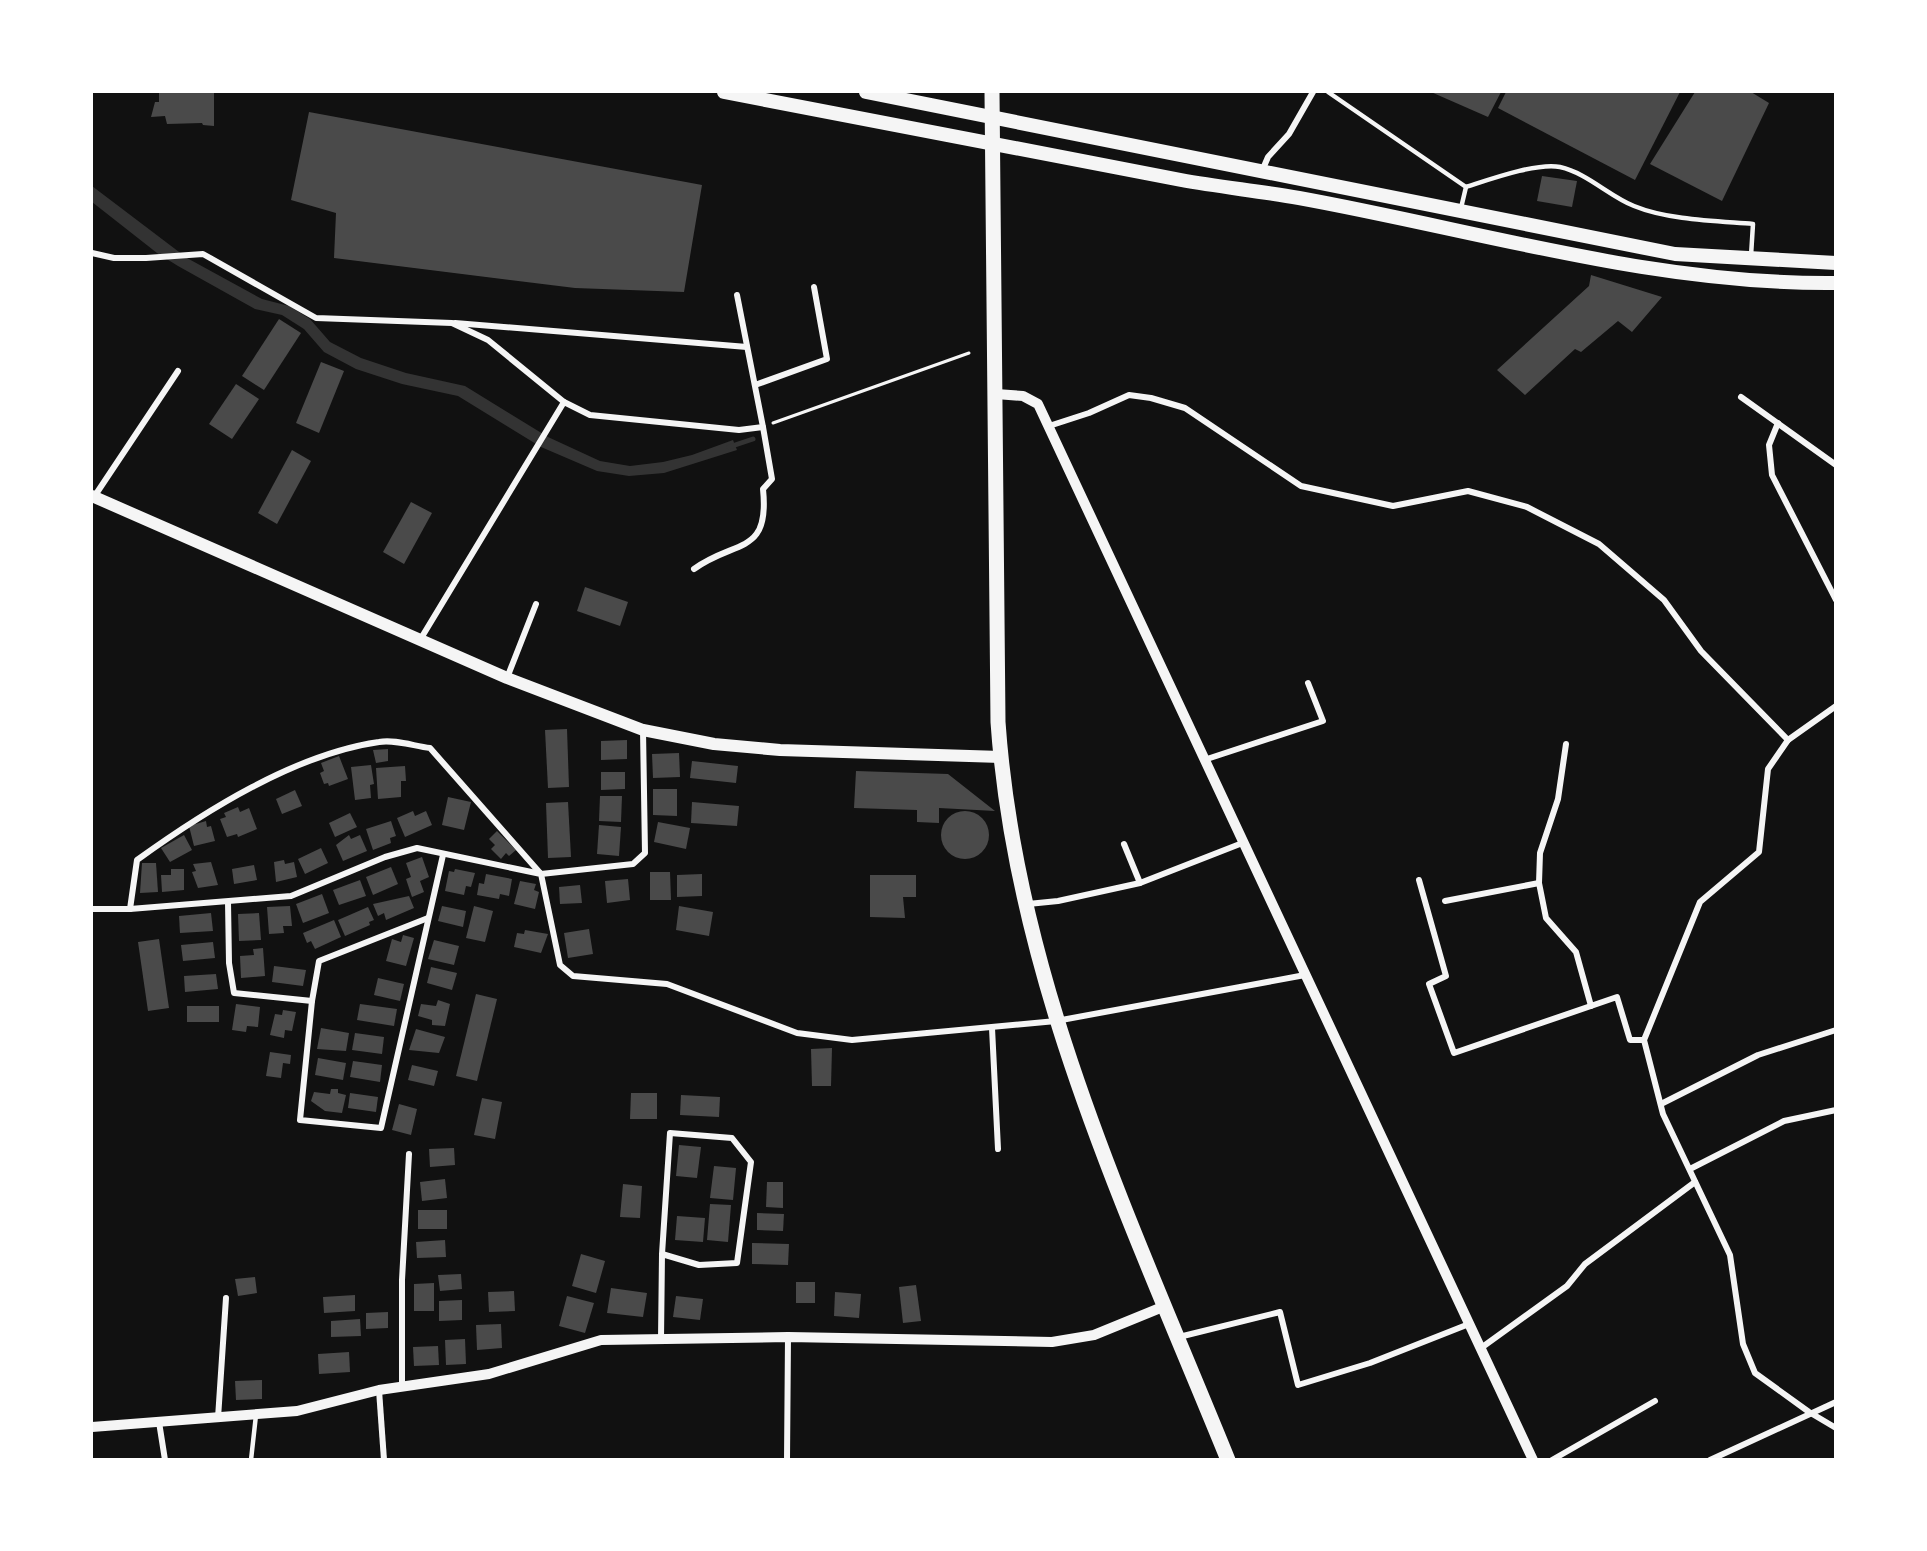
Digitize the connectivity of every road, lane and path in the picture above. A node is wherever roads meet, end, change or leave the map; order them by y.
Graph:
1 (724, 92) edge
2 (866, 92) edge
3 (992, 92) edge
4 (1313, 92) edge
5 (1328, 92) edge
6 (992, 115) junction
7 (991, 144) junction
8 (1262, 172) junction
9 (1466, 187) junction
10 (1460, 213) junction
11 (92, 252) edge
12 (1750, 259) junction
13 (1836, 263) edge
14 (1836, 283) edge
15 (814, 286) dead end
16 (737, 295) dead end
17 (452, 323) junction
18 (747, 347) junction
19 (969, 353) dead end
20 (178, 371) dead end
21 (755, 385) junction
22 (996, 394) junction
23 (1741, 396) dead end
24 (564, 402) junction
25 (1778, 423) junction
26 (1049, 426) junction
27 (763, 427) junction
28 (1836, 465) edge
29 (93, 497) edge
30 (694, 569) dead end
31 (1836, 600) edge
32 (536, 604) dead end
33 (420, 640) junction
34 (507, 678) junction
35 (1308, 683) dead end
36 (1836, 706) edge
37 (643, 730) junction
38 (1788, 740) junction
39 (1566, 744) dead end
40 (1001, 757) junction
41 (1207, 759) junction
42 (1245, 842) junction
43 (1124, 844) dead end
44 (443, 855) junction
45 (541, 874) junction
46 (1419, 880) dead end
47 (1140, 883) junction
48 (1539, 883) junction
49 (1445, 901) dead end
50 (228, 902) junction
51 (1024, 904) junction
52 (92, 909) edge
53 (130, 909) junction
54 (428, 918) junction
55 (1305, 975) junction
56 (312, 1001) junction
57 (1592, 1006) junction
58 (1056, 1021) junction
59 (992, 1028) junction
60 (1836, 1030) edge
61 (1644, 1040) junction
62 (1661, 1104) junction
63 (1836, 1110) edge
64 (998, 1149) dead end
65 (410, 1154) dead end
66 (1690, 1169) junction
67 (1695, 1182) junction
68 (662, 1254) junction
69 (226, 1298) dead end
70 (1165, 1306) junction
71 (1469, 1324) junction
72 (789, 1337) junction
73 (1178, 1337) junction
74 (661, 1339) junction
75 (1481, 1348) junction
76 (402, 1387) junction
77 (379, 1390) junction
78 (1655, 1401) dead end
79 (1836, 1402) edge
80 (1809, 1412) junction
81 (256, 1415) junction
82 (218, 1418) junction
83 (159, 1422) junction
84 (92, 1426) edge
85 (1836, 1428) edge
86 (165, 1460) edge
87 (251, 1460) edge
88 (384, 1460) edge
89 (787, 1460) edge
90 (1228, 1460) edge
91 (1533, 1460) edge
92 (1552, 1460) edge
93 (1710, 1460) edge

1 - 7 main road
2 - 6 main road
3 - 6 highway
4 - 8 street
5 - 9 lane
6 - 7 highway
6 - 8 main road
7 - 14 main road
7 - 22 highway
8 - 10 main road
9 - 10 lane
9 - 12 lane
10 - 12 main road
11 - 17 street
12 - 13 main road
15 - 21 street
16 - 18 street
17 - 18 street
17 - 24 street
18 - 21 street
19 - 27 path
20 - 29 street
21 - 27 street
22 - 26 street
22 - 40 highway
23 - 25 street
24 - 27 street
24 - 33 street
25 - 28 street
25 - 31 street
26 - 38 street
26 - 41 street
27 - 30 street
29 - 33 main road
32 - 34 street
33 - 34 main road
34 - 37 main road
35 - 41 street
36 - 38 street
37 - 40 main road
37 - 45 street
38 - 61 street
39 - 48 street
40 - 51 highway
41 - 42 street
42 - 47 street
42 - 55 street
43 - 47 street
44 - 45 street
44 - 50 street
44 - 54 street
45 - 53 street
45 - 59 street
46 - 57 street
47 - 51 street
48 - 49 street
48 - 57 street
50 - 53 street
50 - 56 street
51 - 58 highway
52 - 53 street
54 - 56 street
54 - 56 street
55 - 58 street
55 - 71 street
57 - 61 street
58 - 59 street
58 - 70 highway
59 - 64 street
60 - 62 street
61 - 62 street
62 - 66 street
63 - 66 street
65 - 76 street
66 - 67 street
67 - 75 street
67 - 80 street
68 - 68 street
68 - 74 street
69 - 82 street
70 - 72 street
70 - 73 highway
71 - 73 street
71 - 75 street
72 - 74 street
72 - 89 street
73 - 90 highway
74 - 76 street
75 - 91 street
76 - 77 street
77 - 81 street
77 - 88 street
78 - 92 street
79 - 80 street
80 - 85 street
80 - 93 street
81 - 82 street
81 - 87 lane
82 - 83 street
83 - 84 street
83 - 86 street

